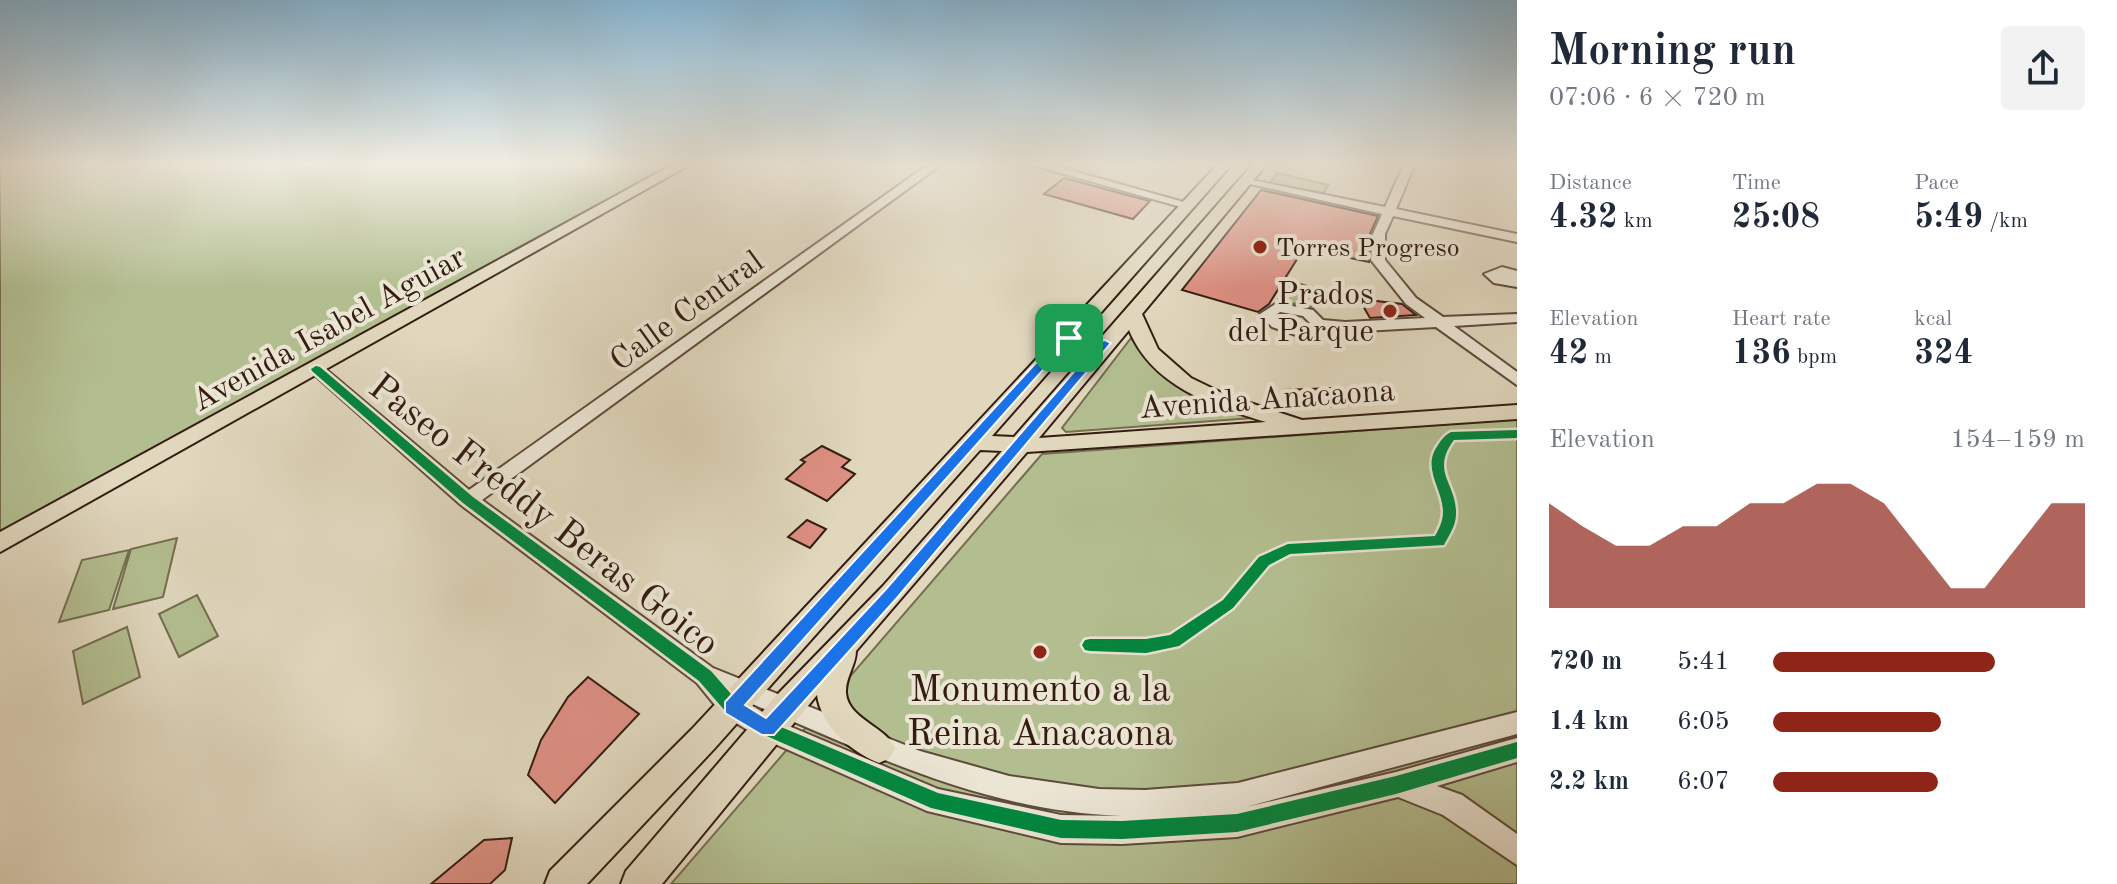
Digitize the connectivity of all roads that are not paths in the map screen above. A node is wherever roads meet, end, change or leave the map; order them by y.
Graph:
1 (611, 205) edge
2 (879, 205) edge
3 (1188, 205) edge
4 (1227, 205) edge
5 (1349, 205) edge
6 (1392, 205) edge
7 (1388, 214) junction
8 (1517, 238) edge
9 (1517, 276) edge
10 (1517, 283) edge
11 (1133, 314) junction
12 (1516, 317) edge
13 (1439, 322) junction
14 (1319, 324) dead end
15 (1070, 333) junction
16 (1105, 343) junction
17 (316, 369) junction
18 (1517, 380) edge
19 (1517, 412) edge
20 (998, 415) junction
21 (1310, 427) junction
22 (973, 442) junction
23 (1021, 443) junction
24 (468, 500) junction
25 (0, 543) edge
26 (856, 630) junction
27 (740, 698) junction
28 (777, 718) junction
29 (1510, 742) edge
30 (879, 748) junction
31 (1396, 785) junction
32 (1517, 851) edge
33 (563, 884) edge
34 (639, 884) edge

1 - 17 main road, Avenida Isabel Aguiar
2 - 24 street, Calle Central
3 - 15 main road
4 - 11 main road
5 - 7 street
6 - 7 street
7 - 8 street
7 - 13 street
9 - 10 street
11 - 16 main road
11 - 21 main road
12 - 13 street
13 - 14 street
13 - 18 street
15 - 16 main road
15 - 20 main road
16 - 23 main road
17 - 24 street, Paseo Freddy Beras Goico
17 - 25 main road, Avenida Isabel Aguiar
19 - 21 main road, Avenida Anacaona
20 - 22 main road
20 - 23 main road
21 - 23 main road, Avenida Anacaona
22 - 23 main road, Avenida Anacaona
22 - 27 main road
23 - 26 main road
24 - 27 street, Paseo Freddy Beras Goico
26 - 28 main road
26 - 30 main road
27 - 28 street, Paseo Freddy Beras Goico
27 - 33 main road
28 - 30 street, Paseo Freddy Beras Goico
28 - 31 street, Paseo Freddy Beras Goico
28 - 34 main road
29 - 30 street, Paseo Freddy Beras Goico
29 - 31 street, Paseo Freddy Beras Goico
31 - 32 street

